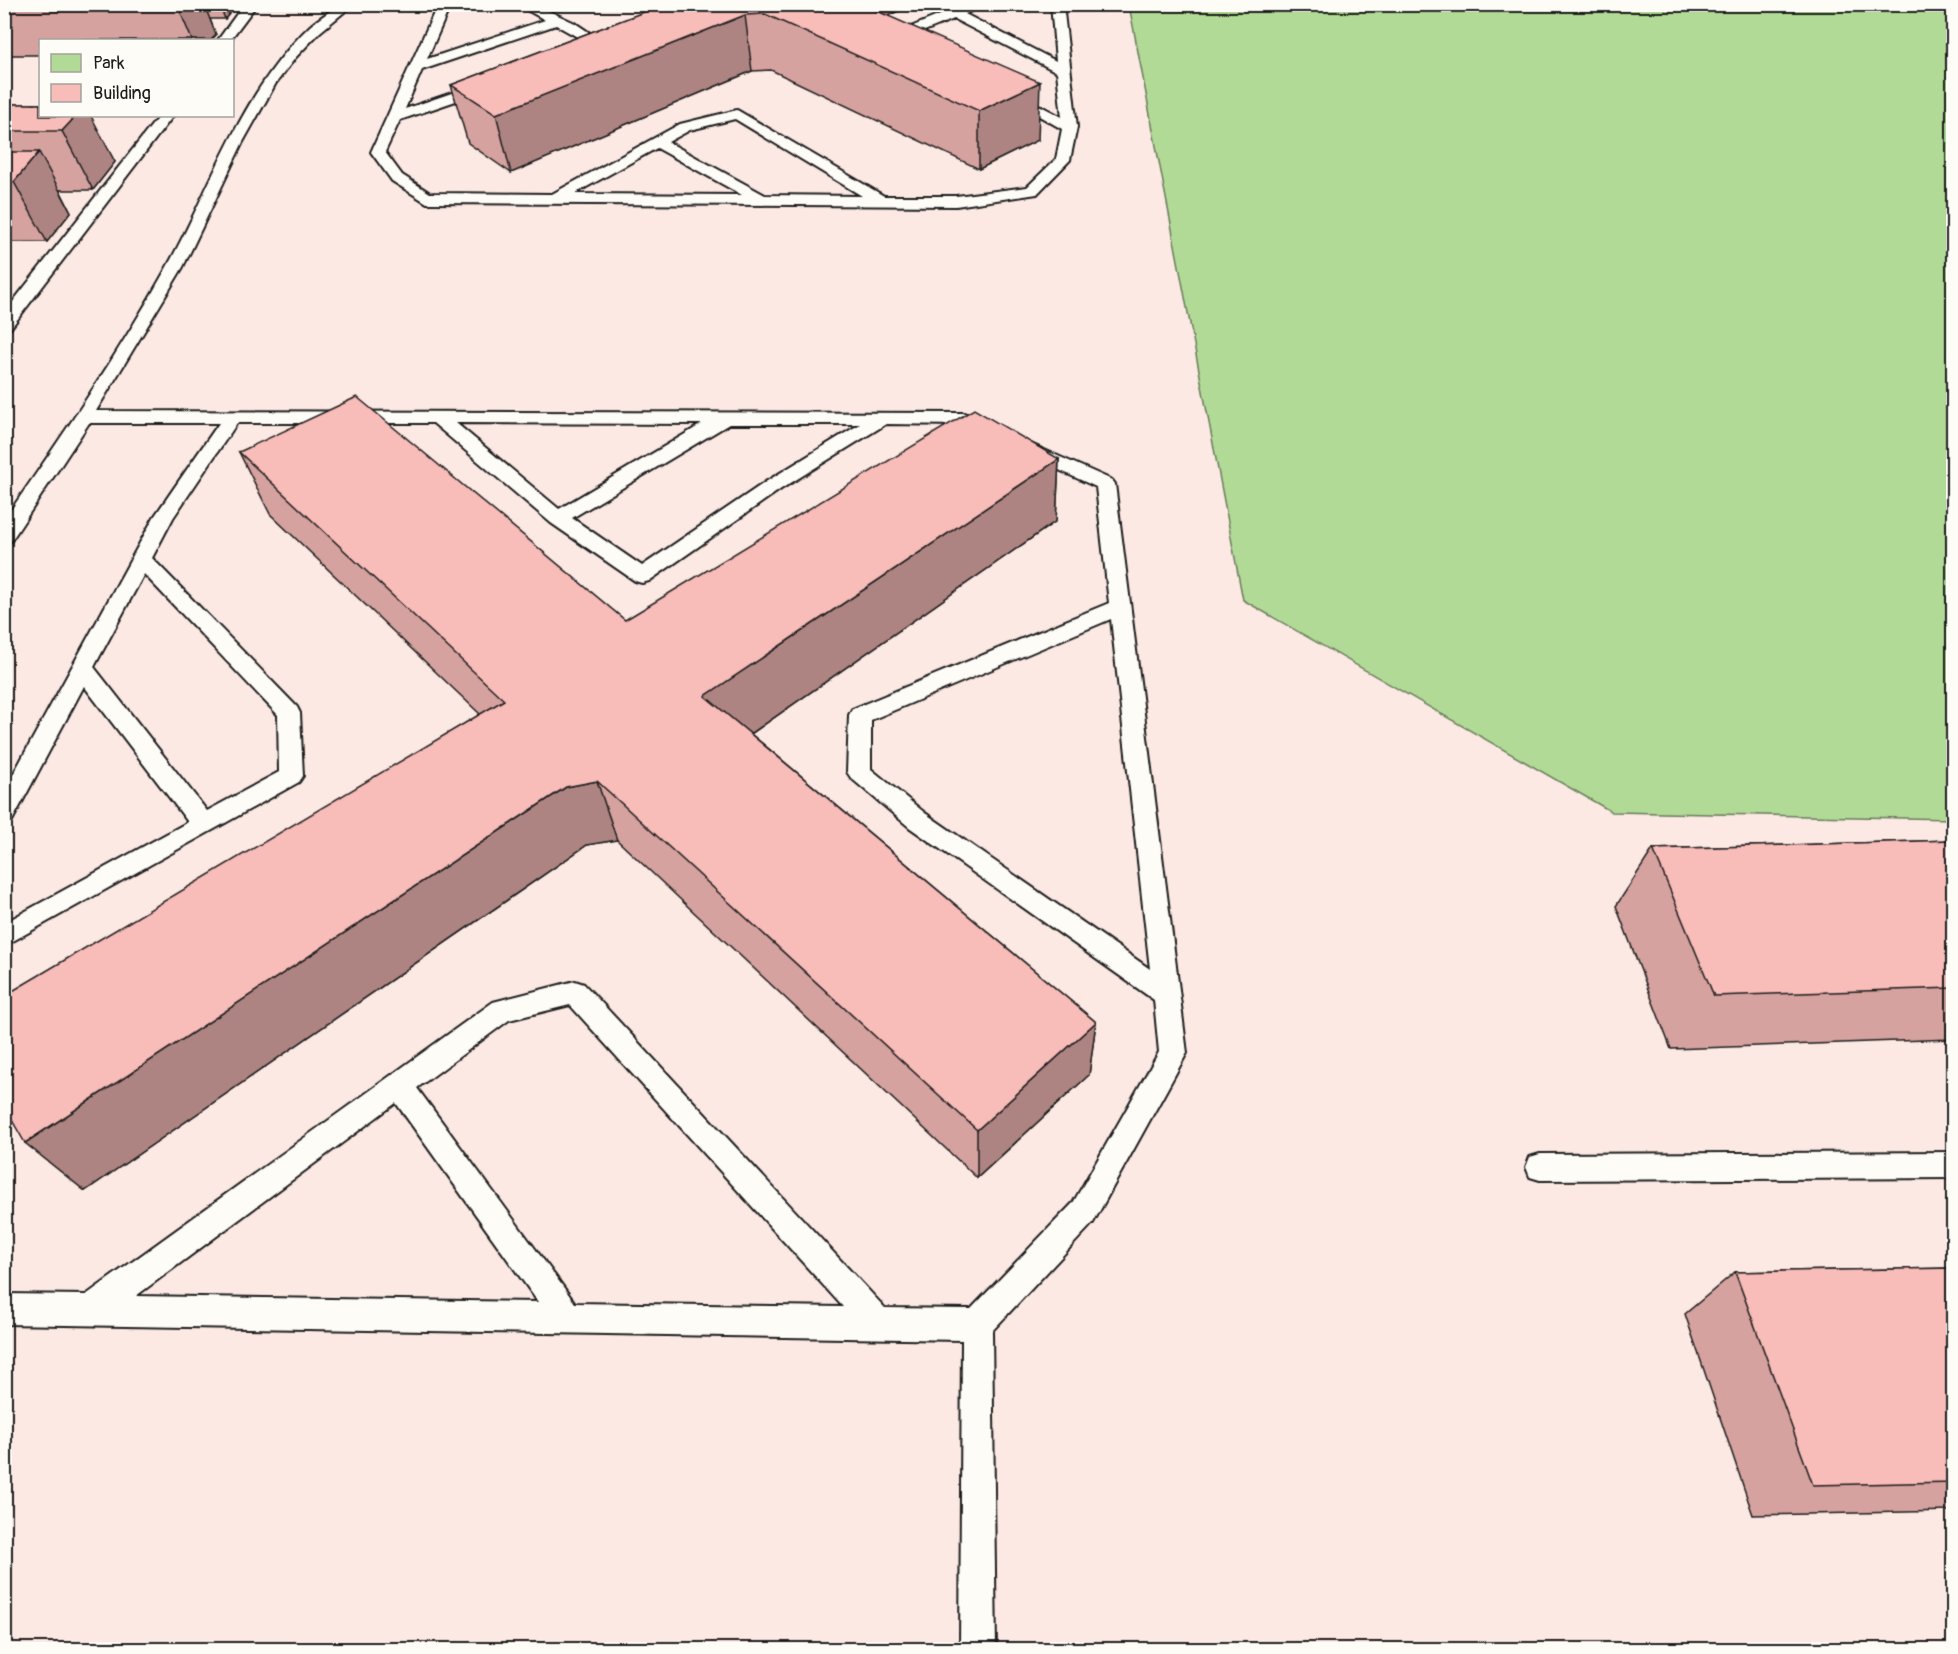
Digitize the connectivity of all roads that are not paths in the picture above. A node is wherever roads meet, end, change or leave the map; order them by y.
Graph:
1 (251, 4) edge
2 (348, 4) edge
3 (445, 4) edge
4 (522, 4) edge
5 (979, 4) edge
6 (1057, 4) edge
7 (955, 14) junction
8 (557, 20) junction
9 (225, 39) edge
10 (920, 55) edge
11 (572, 56) edge
12 (417, 67) junction
13 (1064, 70) junction
14 (501, 81) edge
15 (1000, 91) edge
16 (165, 117) edge
17 (394, 117) junction
18 (1070, 126) junction
19 (657, 142) junction
20 (555, 199) junction
21 (762, 200) junction
22 (881, 201) junction
23 (4, 325) edge
24 (84, 417) junction
25 (232, 417) junction
26 (438, 417) junction
27 (725, 418) junction
28 (882, 419) junction
29 (558, 518) junction
30 (4, 536) edge
31 (142, 560) junction
32 (1120, 607) junction
33 (82, 669) junction
34 (4, 814) edge
35 (204, 825) junction
36 (4, 936) edge
37 (1165, 993) junction
38 (399, 1085) junction
39 (1953, 1165) edge
40 (1540, 1167) dead end
41 (4, 1309) edge
42 (90, 1311) junction
43 (568, 1319) junction
44 (879, 1324) junction
45 (977, 1325) junction
46 (978, 1650) edge

1 - 9 lane
2 - 24 lane
3 - 12 lane
4 - 8 lane
5 - 7 lane
6 - 13 lane
7 - 10 lane
7 - 13 lane
8 - 11 lane
8 - 12 lane
12 - 17 lane
13 - 18 lane
14 - 17 lane
15 - 18 lane
16 - 23 lane
17 - 20 lane
18 - 22 lane
19 - 20 lane
19 - 21 lane
19 - 22 lane
20 - 21 lane
21 - 22 lane
24 - 25 lane
24 - 30 lane
25 - 26 lane
25 - 31 lane
26 - 27 lane
26 - 29 lane
27 - 28 lane
27 - 29 lane
28 - 29 lane
28 - 32 lane
31 - 33 lane
31 - 35 lane
32 - 37 lane
32 - 37 lane
33 - 34 lane
33 - 35 lane
35 - 36 lane
37 - 45 lane
38 - 42 lane
38 - 43 lane
38 - 44 lane
39 - 40 lane
41 - 42 lane
42 - 43 lane
43 - 44 lane
44 - 45 lane
45 - 46 lane

